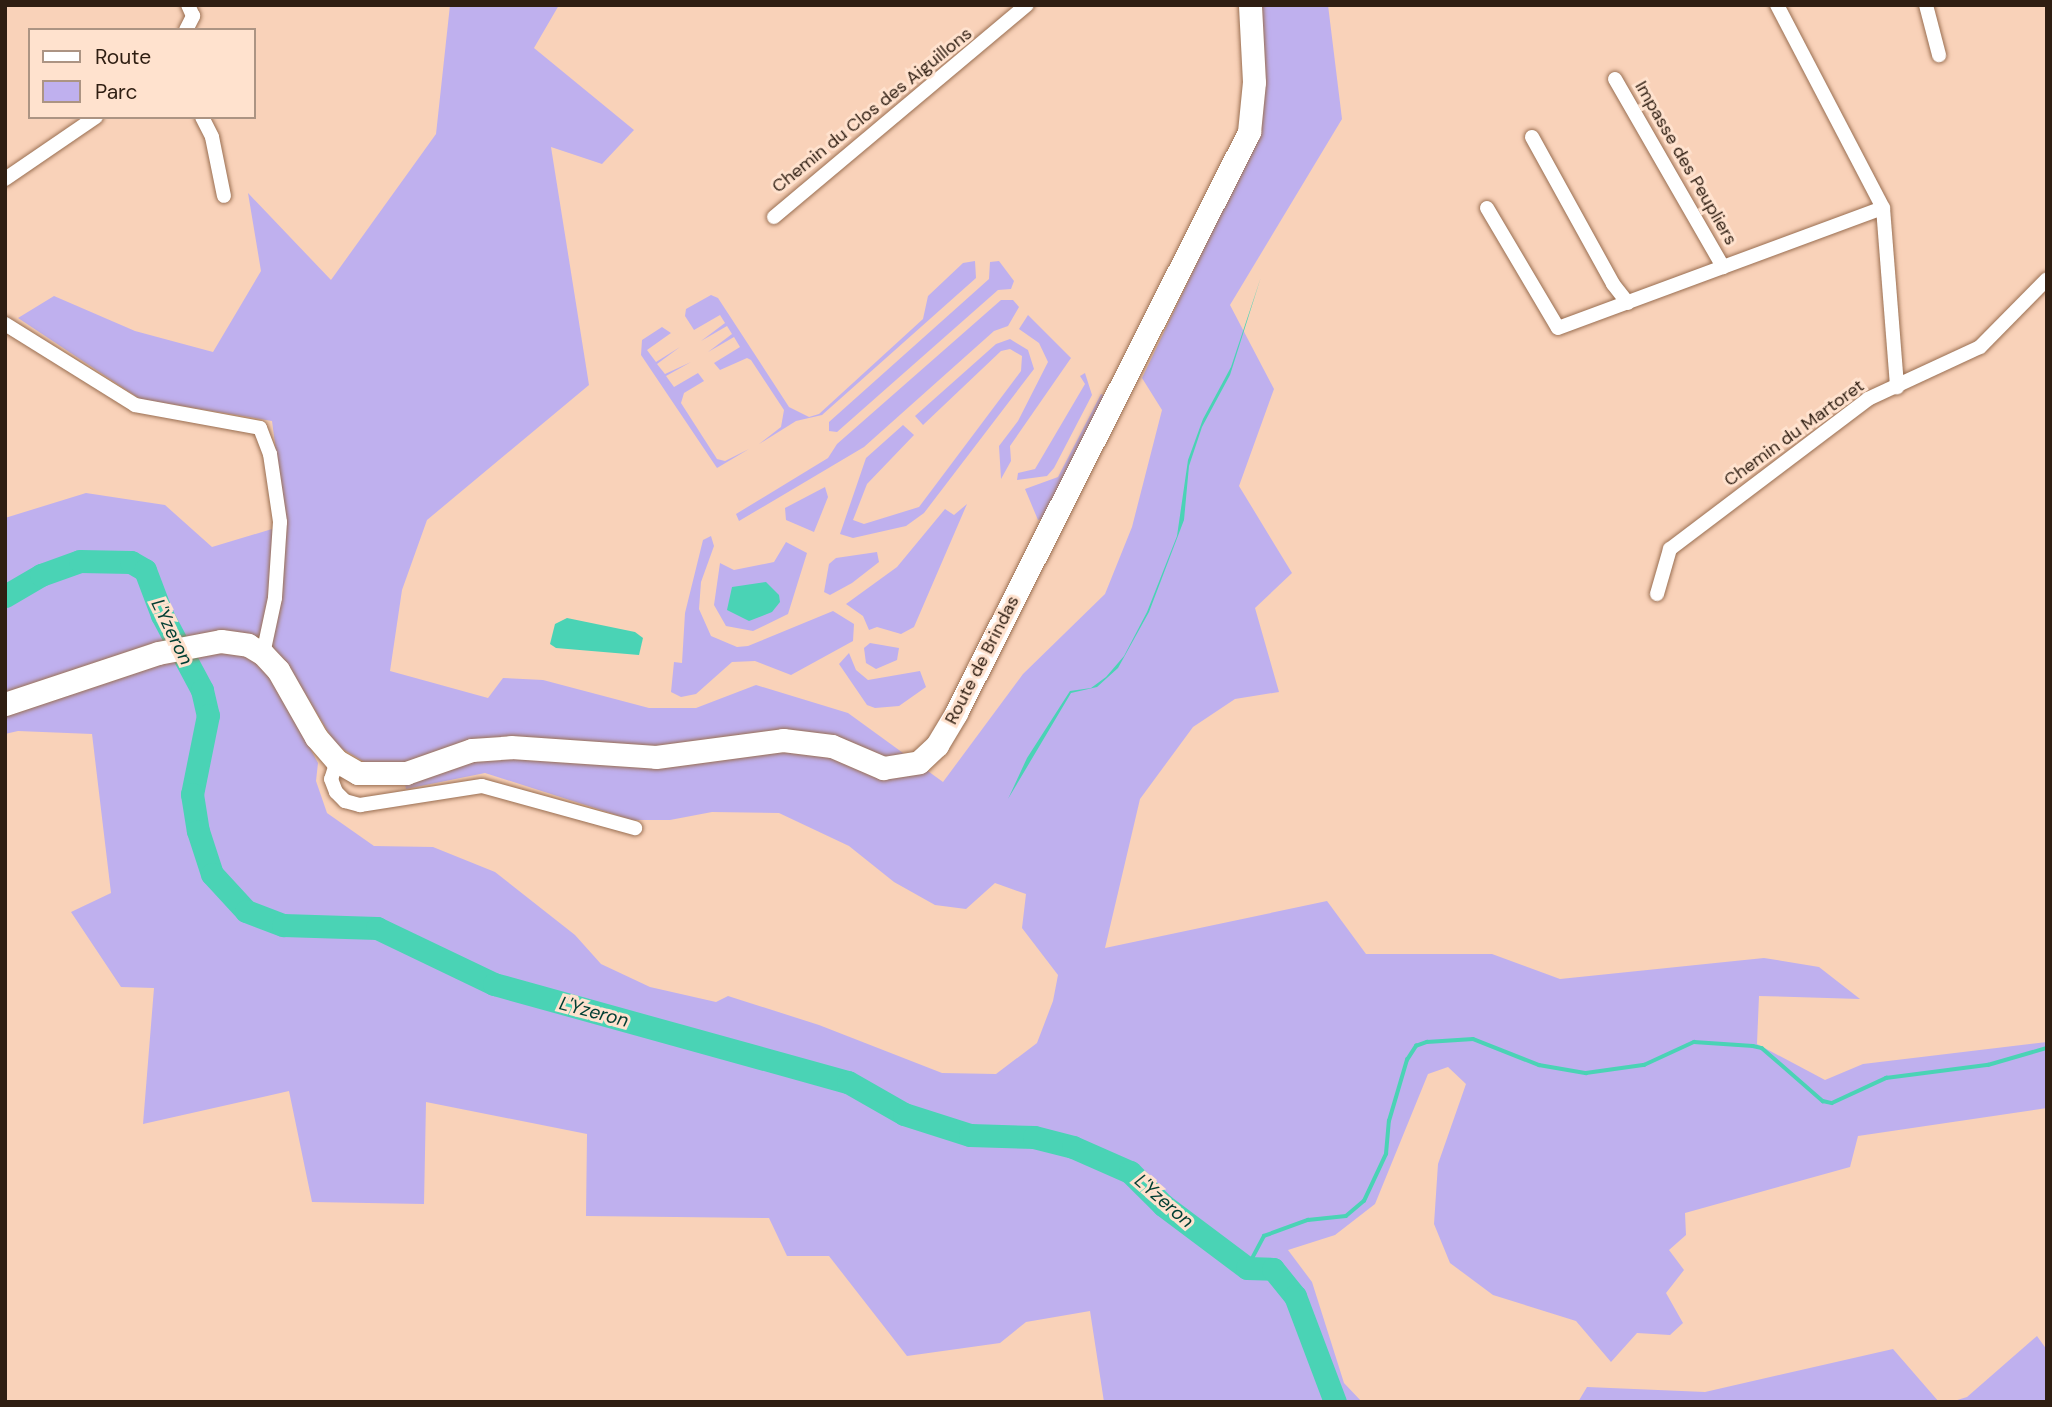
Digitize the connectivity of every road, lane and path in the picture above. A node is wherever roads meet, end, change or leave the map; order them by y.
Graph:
1 (188, 5) edge
2 (1027, 5) edge
3 (1250, 5) edge
4 (1777, 5) edge
5 (1926, 5) edge
6 (188, 28) edge
7 (1939, 55) dead end
8 (1615, 79) dead end
9 (93, 119) edge
10 (203, 119) edge
11 (1532, 137) dead end
12 (5, 179) edge
13 (224, 196) dead end
14 (1487, 208) dead end
15 (1883, 208) junction
16 (774, 218) dead end
17 (1723, 267) junction
18 (2047, 279) edge
19 (1628, 303) junction
20 (5, 324) edge
21 (1897, 387) junction
22 (1657, 594) dead end
23 (262, 654) junction
24 (5, 704) edge
25 (337, 761) junction
26 (635, 828) dead end

1 - 6 street
2 - 16 street, Chemin du Clos des Aiguillons
3 - 25 main road, Route de Brindas
4 - 15 street
5 - 7 street
8 - 17 street, Impasse des Peupliers
9 - 12 street
10 - 13 street
11 - 19 street
14 - 19 street, Impasse des Peupliers
15 - 17 street, Impasse des Peupliers
15 - 21 street
17 - 19 street, Impasse des Peupliers
18 - 21 street, Chemin du Martoret
20 - 23 street
21 - 22 street, Chemin du Martoret
23 - 24 main road
23 - 25 main road, Route de Brindas
25 - 26 street

